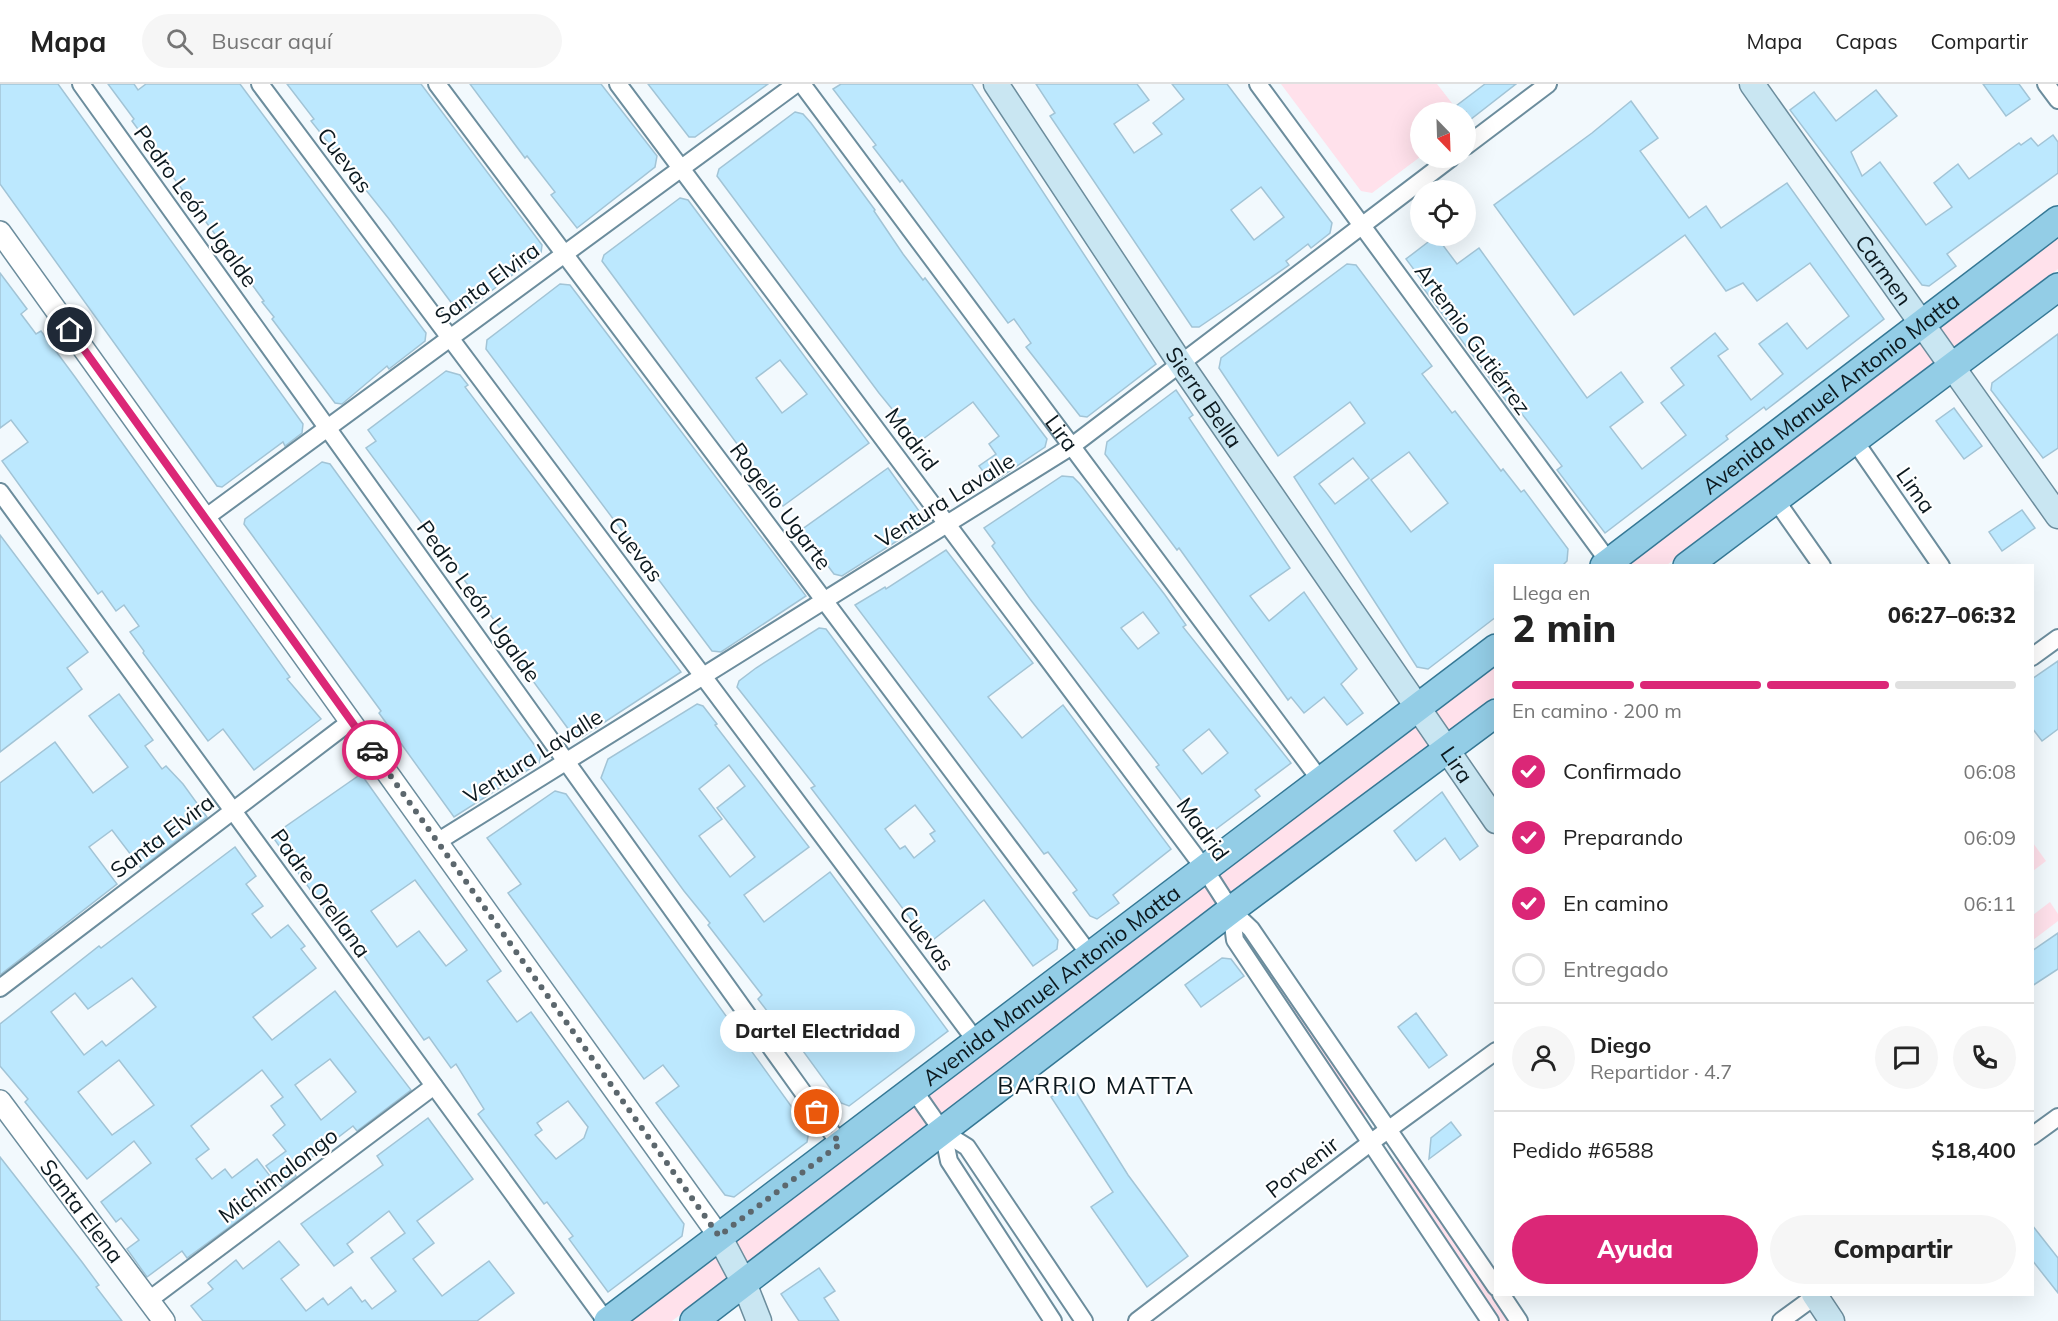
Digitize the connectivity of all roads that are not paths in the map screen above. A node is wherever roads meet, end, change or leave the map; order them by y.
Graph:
1 (81, 84) edge
2 (260, 84) edge
3 (437, 84) edge
4 (618, 84) edge
5 (796, 84) edge
6 (802, 84) edge
7 (996, 84) edge
8 (1258, 84) edge
9 (1548, 84) edge
10 (1752, 84) edge
11 (2046, 84) edge
12 (2058, 100) edge
13 (1476, 138) edge
14 (681, 168) junction
15 (1437, 168) edge
16 (2058, 220) edge
17 (1361, 225) junction
18 (0, 232) edge
19 (564, 254) junction
20 (2058, 287) edge
21 (1922, 324) junction
22 (449, 338) junction
23 (1181, 364) junction
24 (1952, 367) junction
25 (327, 428) junction
26 (1854, 440) junction
27 (1072, 446) junction
28 (0, 492) edge
29 (1775, 499) junction
30 (2058, 516) edge
31 (205, 518) junction
32 (947, 525) junction
33 (1694, 563) edge
34 (1607, 564) edge
35 (1821, 564) edge
36 (1940, 564) edge
37 (825, 602) junction
38 (2058, 638) edge
39 (1494, 650) edge
40 (2034, 656) edge
41 (705, 678) junction
42 (1417, 708) junction
43 (1494, 715) edge
44 (351, 721) junction
45 (1448, 750) junction
46 (566, 761) junction
47 (1321, 781) junction
48 (232, 810) junction
49 (1494, 817) edge
50 (437, 842) junction
51 (1204, 868) junction
52 (1231, 910) junction
53 (1090, 955) junction
54 (0, 988) edge
55 (976, 1041) junction
56 (1494, 1052) edge
57 (434, 1086) junction
58 (913, 1089) junction
59 (0, 1101) edge
60 (2058, 1117) edge
61 (1389, 1130) junction
62 (942, 1132) junction
63 (2034, 1132) edge
64 (1370, 1143) junction
65 (840, 1144) junction
66 (719, 1236) junction
67 (744, 1283) junction
68 (1494, 1284) edge
69 (1502, 1296) edge
70 (1815, 1296) edge
71 (1817, 1296) edge
72 (149, 1300) junction
73 (164, 1321) edge
74 (607, 1321) edge
75 (694, 1321) edge
76 (759, 1321) edge
77 (1053, 1321) edge
78 (1084, 1321) edge
79 (1137, 1321) edge
80 (1490, 1321) edge
81 (1519, 1321) edge
82 (1781, 1321) edge
83 (1832, 1321) edge

1 - 25 street, Pedro León Ugalde
2 - 22 street, Cuevas
3 - 19 street, Rogelio Ugarte
4 - 14 street, Madrid
5 - 14 street, Santa Elvira
6 - 27 street, Lira
7 - 23 main road, Sierra Bella
8 - 17 street, Artemio Gutiérrez
9 - 13 street
10 - 21 main road, Carmen
11 - 12 street
14 - 19 street, Santa Elvira
14 - 32 street, Madrid
15 - 17 street, Ventura Lavalle
16 - 21 main road, Avenida Manuel Antonio Matta
17 - 23 street, Ventura Lavalle
17 - 34 street, Artemio Gutiérrez
18 - 31 street
19 - 22 street, Santa Elvira
19 - 37 street, Rogelio Ugarte
20 - 24 main road
21 - 24 main road, Carmen
21 - 34 main road, Avenida Manuel Antonio Matta
22 - 25 street, Santa Elvira
22 - 41 street, Cuevas
23 - 27 street, Ventura Lavalle
23 - 42 main road, Sierra Bella
24 - 26 main road
24 - 30 main road, Carmen
25 - 31 street, Santa Elvira
25 - 46 street, Pedro León Ugalde
26 - 29 main road
26 - 36 street, Lima
27 - 32 street, Ventura Lavalle
27 - 47 street, Lira
28 - 48 street, Padre Orellana
29 - 33 main road
29 - 35 street
31 - 44 street
32 - 37 street, Ventura Lavalle
32 - 51 street, Madrid
37 - 41 street, Ventura Lavalle
37 - 53 street, Rogelio Ugarte
38 - 40 street
39 - 42 main road, Avenida Manuel Antonio Matta
41 - 46 street, Ventura Lavalle
41 - 55 street, Cuevas
42 - 45 main road, Lira
42 - 47 main road, Avenida Manuel Antonio Matta
43 - 45 main road
44 - 48 street, Santa Elvira
44 - 50 street
45 - 49 main road, Lira
45 - 52 main road
46 - 50 street, Ventura Lavalle
46 - 65 street, Pedro León Ugalde
47 - 51 main road, Avenida Manuel Antonio Matta
48 - 54 street, Santa Elvira
48 - 57 street, Padre Orellana
50 - 66 street
51 - 52 street, Madrid
51 - 53 main road, Avenida Manuel Antonio Matta
52 - 61 street, Madrid
52 - 62 main road
52 - 64 street, Madrid
53 - 55 main road, Avenida Manuel Antonio Matta
55 - 58 main road, Avenida Manuel Antonio Matta
56 - 61 street, Porvenir
57 - 72 street, Michimalongo
57 - 74 street, Padre Orellana
58 - 62 street
58 - 65 main road, Avenida Manuel Antonio Matta
59 - 72 street, Santa Elena
60 - 63 street
61 - 64 street, Porvenir
61 - 68 street, Madrid
62 - 67 main road
62 - 77 street
62 - 78 street
64 - 79 street, Porvenir
64 - 80 street, Madrid
65 - 66 main road, Avenida Manuel Antonio Matta
66 - 67 main road
66 - 74 main road, Avenida Manuel Antonio Matta
67 - 75 main road
67 - 76 main road
69 - 81 street
70 - 82 street
71 - 83 main road
72 - 73 street, Santa Elena

